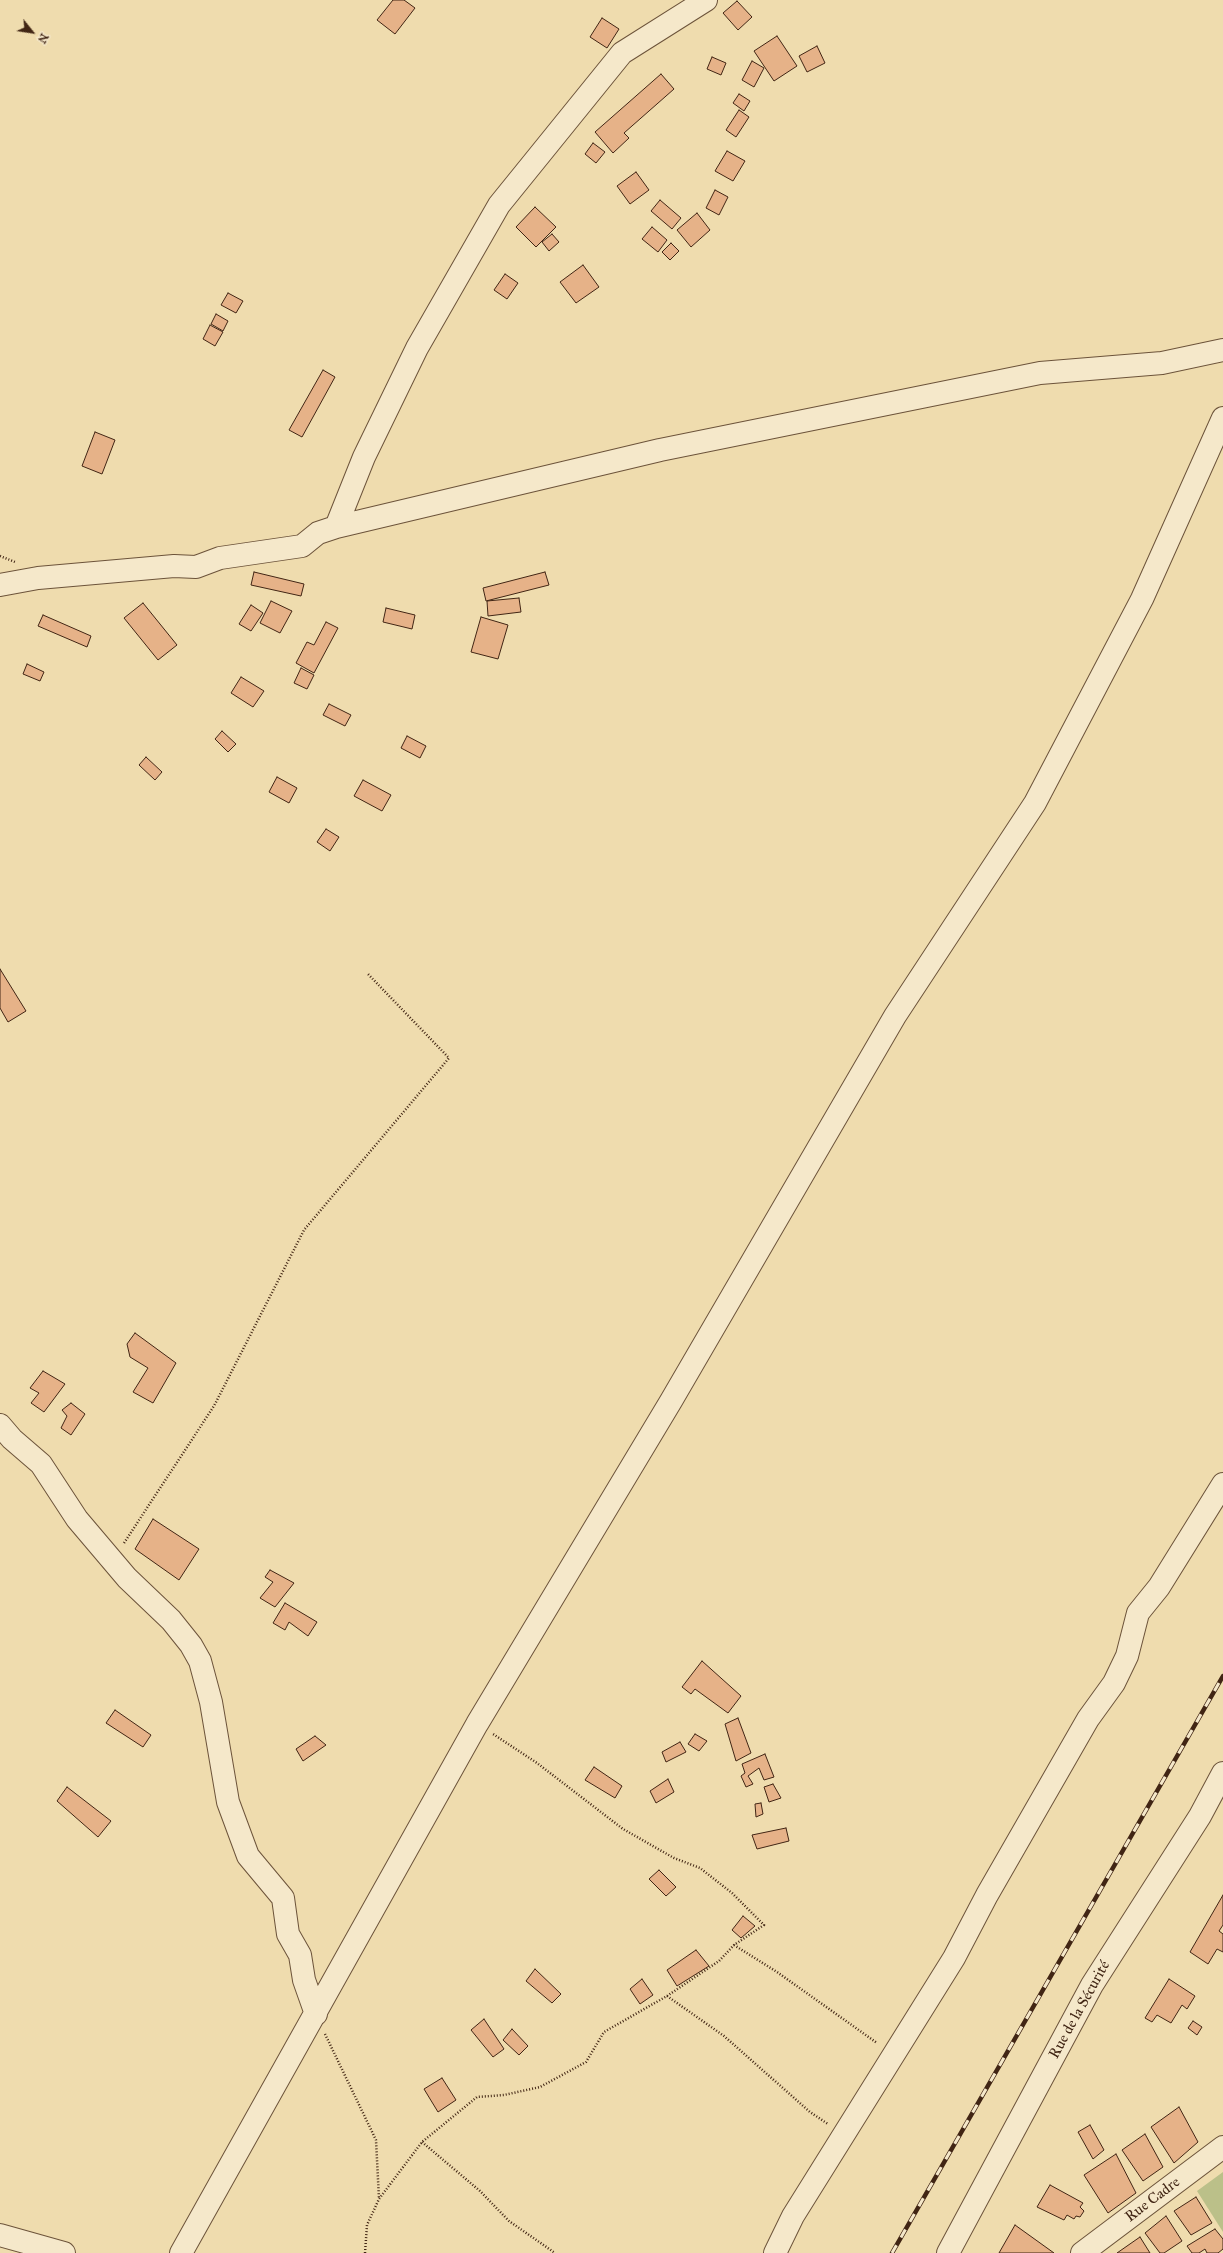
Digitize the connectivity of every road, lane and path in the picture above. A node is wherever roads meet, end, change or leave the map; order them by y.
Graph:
1 (706, 0) edge
2 (1223, 350) edge
3 (1223, 418) edge
4 (336, 527) junction
5 (0, 585) edge
6 (367, 973) dead end
7 (0, 1425) edge
8 (1223, 1484) edge
9 (112, 1561) junction
10 (477, 1724) junction
11 (1223, 1773) edge
12 (734, 1945) junction
13 (667, 1996) junction
14 (316, 2014) junction
15 (893, 2055) junction
16 (844, 2134) junction
17 (422, 2142) junction
18 (1223, 2147) edge
19 (379, 2199) junction
20 (0, 2235) edge
21 (64, 2253) edge
22 (181, 2253) edge
23 (365, 2253) edge
24 (555, 2253) edge
25 (776, 2253) edge
26 (948, 2253) edge
27 (1082, 2253) edge

1 - 4 street
2 - 4 street
3 - 10 street
4 - 5 street
6 - 9 path
7 - 9 street
8 - 15 street
9 - 14 street
10 - 12 path
10 - 14 street
11 - 26 street, Rue de la Sécurité
12 - 13 path
12 - 15 path
13 - 16 path
13 - 17 path
14 - 19 path
14 - 22 street
15 - 16 street
16 - 25 street
17 - 19 path
17 - 24 path
18 - 27 street, Rue Cadre
19 - 23 path
20 - 21 street

